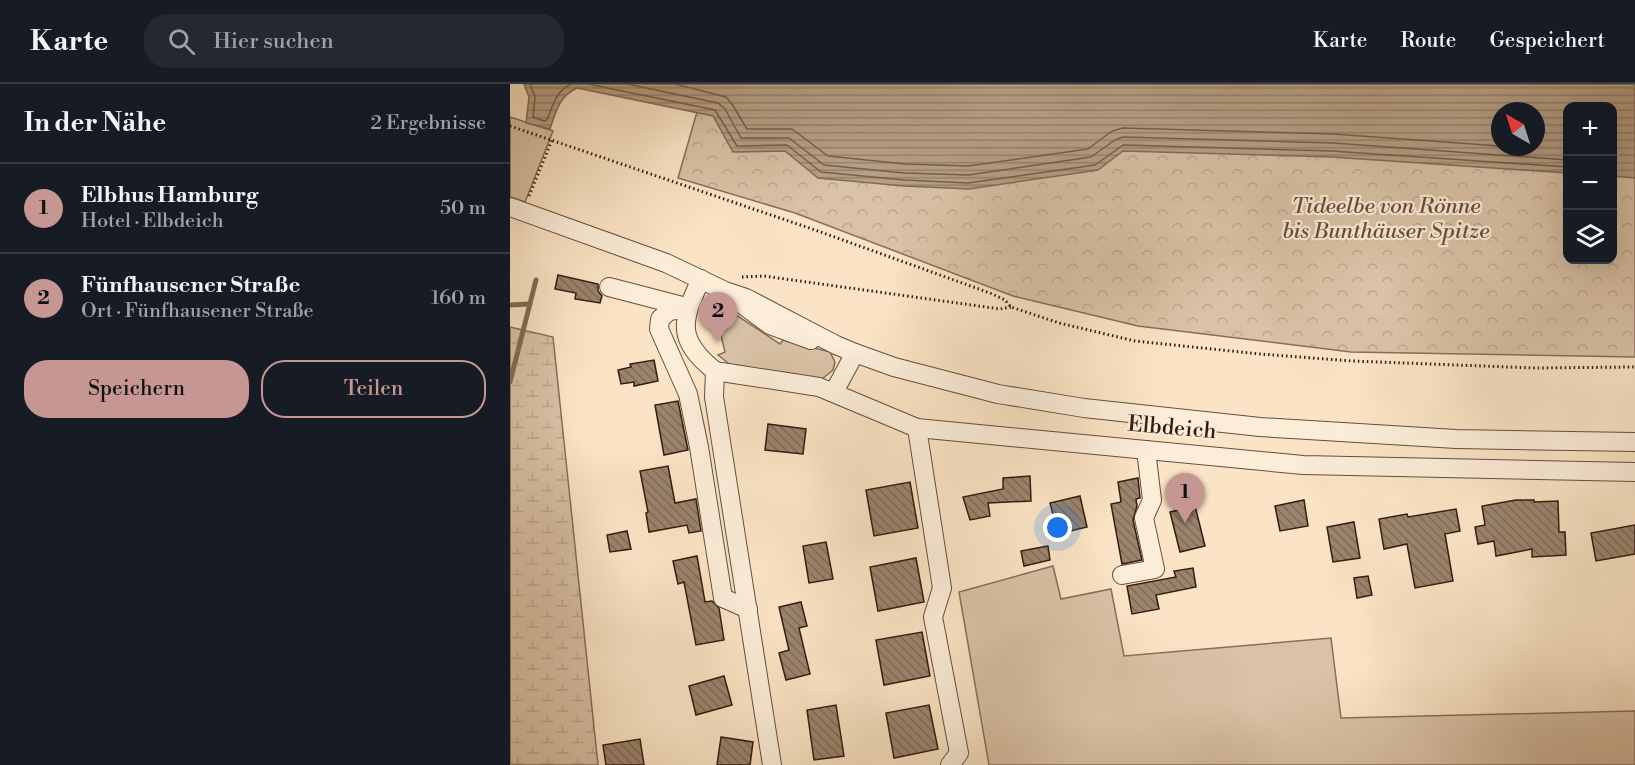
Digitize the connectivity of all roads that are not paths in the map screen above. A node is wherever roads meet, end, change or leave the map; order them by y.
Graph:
1 (510, 207) edge
2 (701, 279) junction
3 (609, 287) dead end
4 (688, 308) junction
5 (855, 353) junction
6 (715, 371) junction
7 (834, 392) junction
8 (917, 428) junction
9 (1635, 441) edge
10 (1146, 450) junction
11 (1635, 472) edge
12 (1122, 575) dead end
13 (748, 609) junction
14 (772, 765) edge
15 (950, 765) edge

1 - 2 street, Elbdeich
2 - 4 street
2 - 5 street, Elbdeich
3 - 4 street
4 - 6 street
4 - 13 street
5 - 7 street
5 - 9 street, Elbdeich
6 - 7 street, Elbdeich
6 - 13 street
7 - 8 street, Elbdeich
8 - 10 street, Elbdeich
8 - 15 street
10 - 11 street, Elbdeich
10 - 12 street
13 - 14 street

